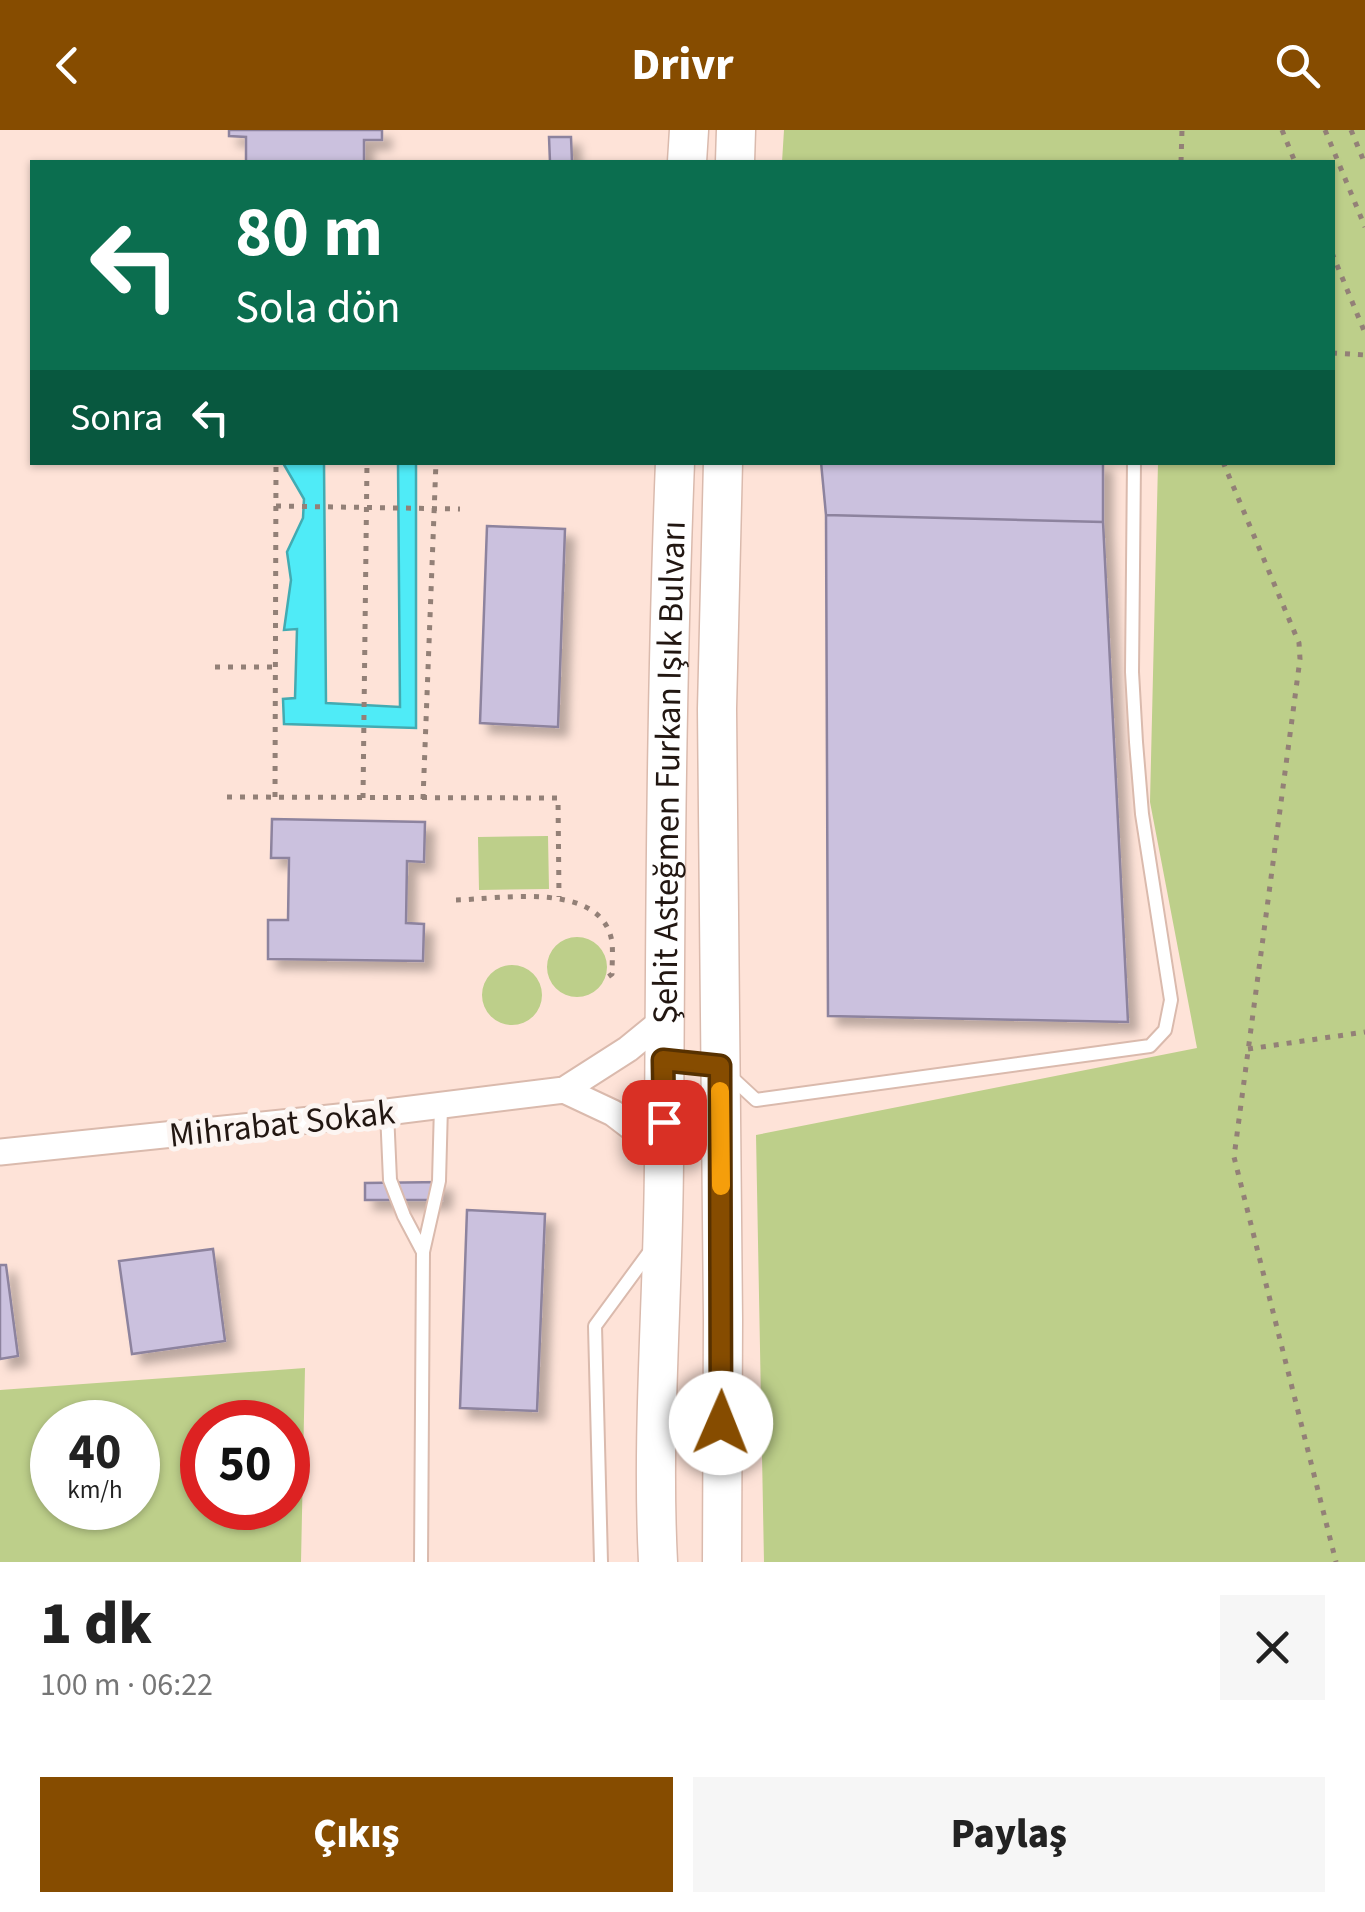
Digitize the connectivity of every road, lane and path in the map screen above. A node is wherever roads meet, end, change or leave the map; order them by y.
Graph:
1 (688, 130) edge
2 (736, 130) edge
3 (1182, 130) edge
4 (1282, 130) edge
5 (1325, 130) edge
6 (1352, 130) edge
7 (687, 160) edge
8 (735, 160) edge
9 (1181, 160) edge
10 (1295, 160) edge
11 (1365, 164) edge
12 (1365, 228) edge
13 (1335, 260) edge
14 (1365, 333) edge
15 (1335, 354) edge
16 (1365, 354) edge
17 (276, 465) edge
18 (367, 465) edge
19 (436, 465) edge
20 (675, 465) edge
21 (723, 465) edge
22 (1134, 465) edge
23 (1225, 465) edge
24 (276, 506) junction
25 (367, 508) junction
26 (436, 508) junction
27 (460, 509) dead end
28 (276, 667) junction
29 (215, 668) dead end
30 (227, 797) dead end
31 (276, 798) junction
32 (363, 798) junction
33 (423, 799) junction
34 (559, 898) junction
35 (456, 900) dead end
36 (605, 979) dead end
37 (667, 1017) junction
38 (1365, 1032) edge
39 (1248, 1049) junction
40 (663, 1060) junction
41 (720, 1066) junction
42 (564, 1090) junction
43 (440, 1106) junction
44 (387, 1112) junction
45 (0, 1152) edge
46 (664, 1152) junction
47 (663, 1233) junction
48 (423, 1252) junction
49 (421, 1562) edge
50 (601, 1562) edge
51 (658, 1562) edge
52 (722, 1562) edge
53 (1336, 1562) edge

1 - 7 main road
2 - 8 main road
3 - 9 path
4 - 10 path
5 - 12 path
6 - 11 path
13 - 14 path
15 - 16 path
17 - 24 path
18 - 25 path
19 - 26 path
20 - 37 main road, Şehit Asteğmen Furkan Işık Bulvarı
21 - 41 main road, Şehit Asteğmen Furkan Işık Bulvarı
22 - 41 lane
23 - 39 path
24 - 25 path
24 - 28 path
25 - 26 path
25 - 32 path
26 - 27 path
26 - 33 path
28 - 29 path
28 - 31 path
30 - 31 path
31 - 32 path
32 - 33 path
33 - 34 path
34 - 35 path
34 - 36 path
37 - 40 main road, Şehit Asteğmen Furkan Işık Bulvarı
37 - 42 street
38 - 39 path
39 - 53 path
40 - 41 main road
40 - 46 main road, Şehit Asteğmen Furkan Işık Bulvarı
41 - 52 main road, Şehit Asteğmen Furkan Işık Bulvarı
42 - 43 street, Mihrabat Sokak
42 - 46 street
43 - 44 street, Mihrabat Sokak
43 - 48 lane
44 - 45 street, Mihrabat Sokak
44 - 48 lane
46 - 47 main road, Şehit Asteğmen Furkan Işık Bulvarı
47 - 50 lane
47 - 51 main road, Şehit Asteğmen Furkan Işık Bulvarı
48 - 49 lane

